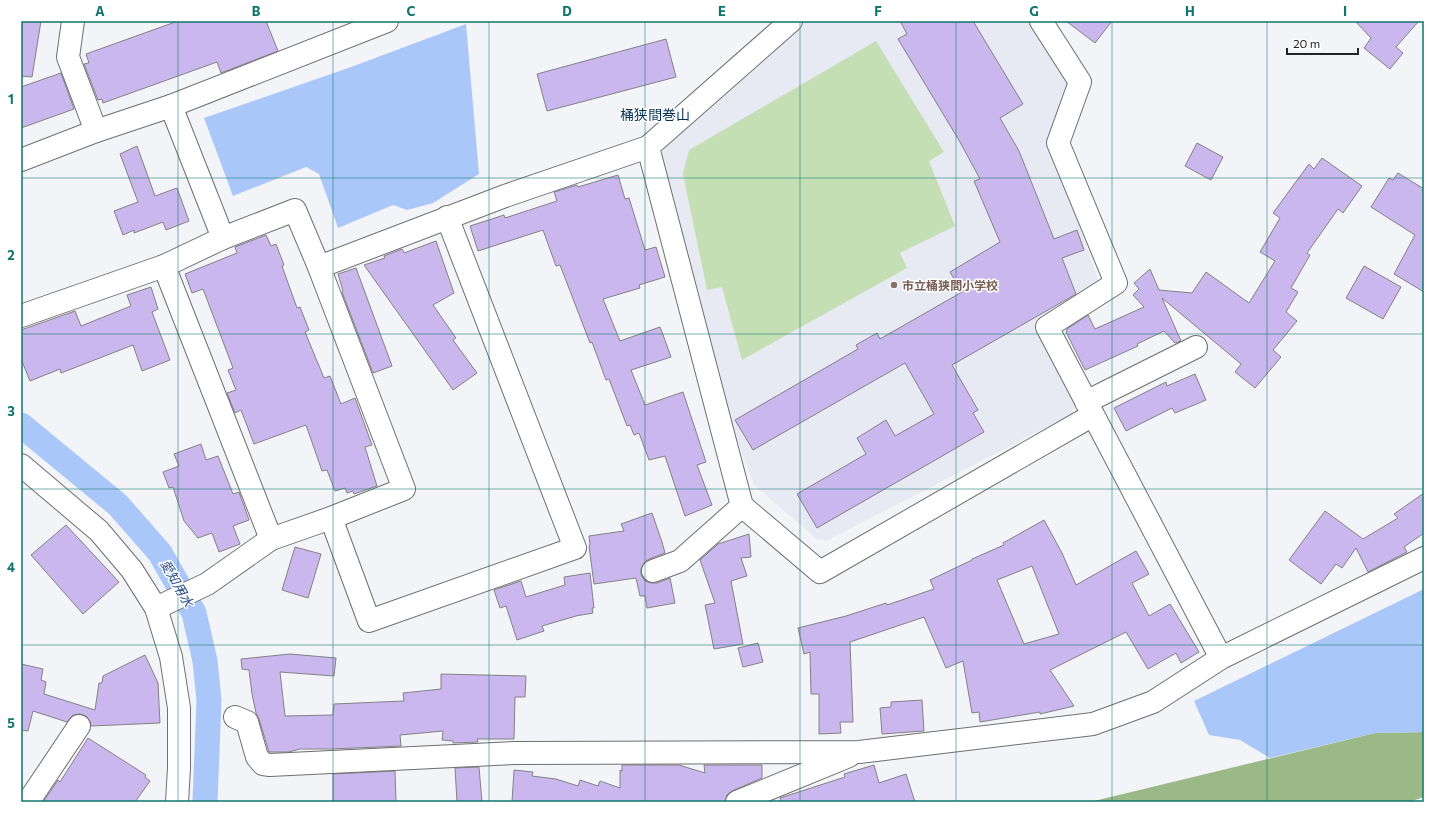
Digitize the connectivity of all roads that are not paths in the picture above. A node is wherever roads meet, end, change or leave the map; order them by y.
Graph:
1 (73, 21) edge
2 (791, 21) edge
3 (1041, 21) edge
4 (380, 22) edge
5 (171, 106) junction
6 (96, 131) junction
7 (648, 147) junction
8 (21, 160) edge
9 (447, 217) junction
10 (223, 238) junction
11 (164, 266) junction
12 (319, 266) junction
13 (21, 316) edge
14 (1196, 347) dead end
15 (1090, 409) junction
16 (21, 465) edge
17 (742, 506) junction
18 (331, 518) junction
19 (271, 539) junction
20 (1424, 558) edge
21 (653, 571) dead end
22 (156, 608) junction
23 (1221, 658) junction
24 (235, 717) dead end
25 (79, 726) dead end
26 (859, 752) junction
27 (28, 802) edge
28 (177, 802) edge
29 (737, 802) edge

1 - 6 street
2 - 7 street
3 - 15 street
4 - 5 street
5 - 6 street
5 - 10 street
6 - 8 street
7 - 9 street
7 - 17 street
9 - 12 street
9 - 18 street
10 - 11 street
10 - 12 street
11 - 13 street
11 - 19 street
12 - 18 street
14 - 15 street
15 - 17 street
15 - 23 street
16 - 22 street
17 - 21 street
18 - 19 street
19 - 22 street
20 - 23 street
22 - 28 street
23 - 26 street
24 - 26 street
25 - 27 street
26 - 29 street

